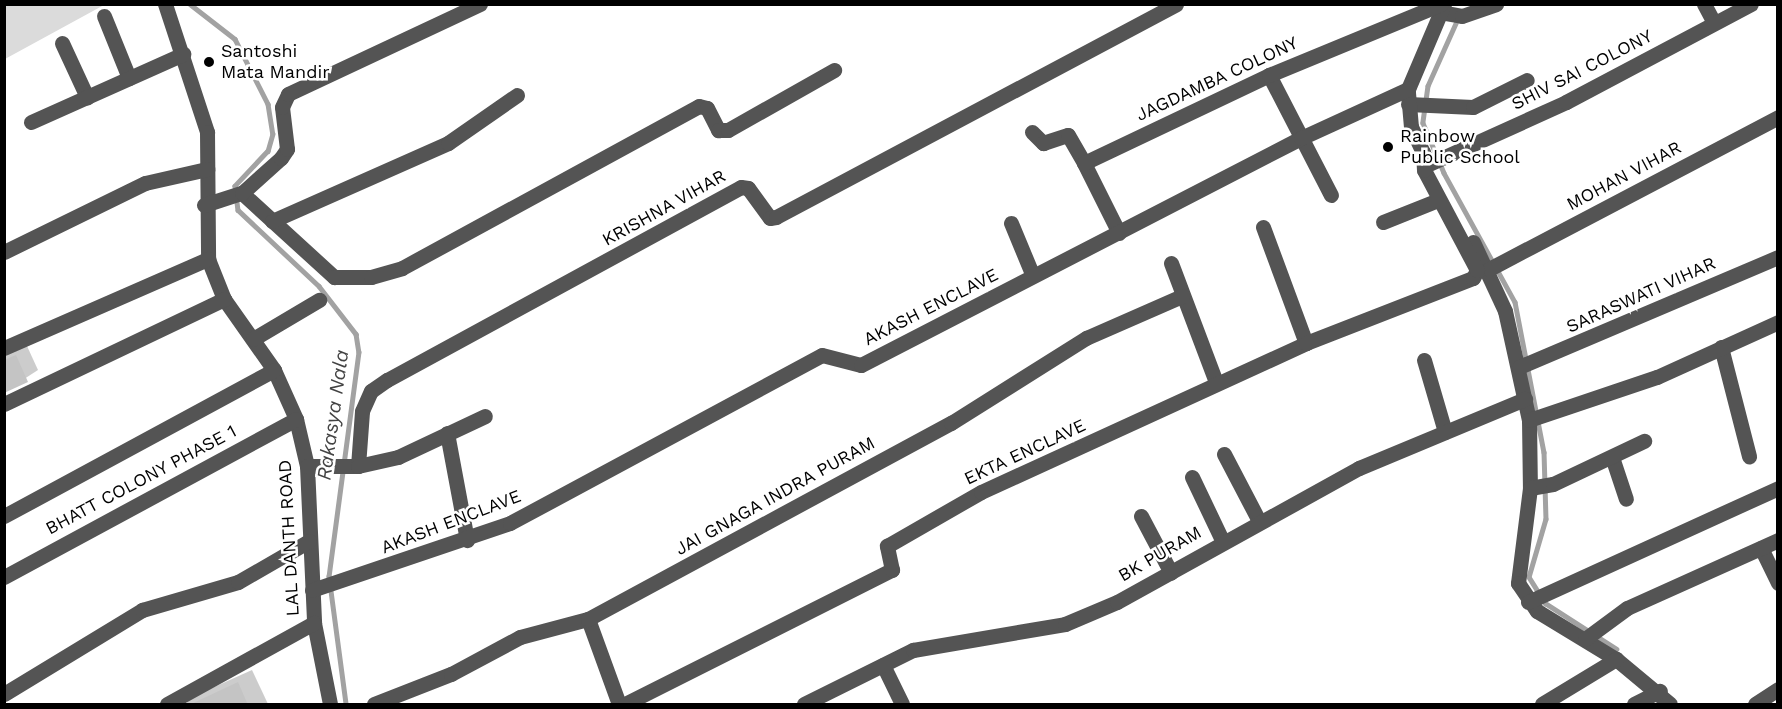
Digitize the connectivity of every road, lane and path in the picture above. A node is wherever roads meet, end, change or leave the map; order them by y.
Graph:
1 (165, 4) edge
2 (480, 4) edge
3 (1176, 4) edge
4 (1496, 4) edge
5 (1704, 4) edge
6 (1751, 4) edge
7 (1448, 11) edge
8 (104, 15) dead end
9 (1714, 24) junction
10 (62, 43) dead end
11 (183, 54) junction
12 (834, 70) dead end
13 (1269, 75) junction
14 (129, 78) junction
15 (1527, 80) dead end
16 (517, 96) dead end
17 (87, 97) junction
18 (1417, 101) junction
19 (1778, 117) edge
20 (31, 122) dead end
21 (1032, 132) dead end
22 (1301, 138) junction
23 (1432, 159) junction
24 (1084, 163) junction
25 (207, 169) junction
26 (242, 193) junction
27 (1331, 195) dead end
28 (1438, 200) junction
29 (204, 205) junction
30 (272, 221) junction
31 (1383, 222) dead end
32 (1011, 223) dead end
33 (1263, 227) dead end
34 (1119, 233) junction
35 (4, 252) edge
36 (1778, 257) edge
37 (208, 259) junction
38 (1171, 263) dead end
39 (1490, 267) junction
40 (1034, 276) junction
41 (1182, 296) junction
42 (224, 299) junction
43 (319, 300) dead end
44 (1778, 322) edge
45 (253, 339) junction
46 (1306, 343) junction
47 (1721, 347) junction
48 (4, 348) edge
49 (1424, 360) dead end
50 (1525, 365) junction
51 (274, 370) junction
52 (1216, 382) junction
53 (1524, 399) junction
54 (4, 404) edge
55 (485, 416) dead end
56 (296, 418) junction
57 (1536, 418) junction
58 (1445, 432) junction
59 (447, 433) junction
60 (1644, 441) dead end
61 (1224, 454) dead end
62 (1749, 456) dead end
63 (1612, 457) junction
64 (307, 466) junction
65 (356, 466) junction
66 (1192, 477) dead end
67 (1541, 487) junction
68 (1778, 488) edge
69 (1626, 499) dead end
70 (4, 516) edge
71 (1141, 516) dead end
72 (1259, 521) junction
73 (467, 540) junction
74 (1222, 540) junction
75 (1778, 540) edge
76 (309, 541) junction
77 (1761, 548) junction
78 (1171, 573) junction
79 (4, 577) edge
80 (1778, 583) edge
81 (325, 588) junction
82 (1536, 598) junction
83 (588, 619) junction
84 (314, 623) junction
85 (1591, 633) junction
86 (1616, 659) junction
87 (883, 665) junction
88 (1778, 689) edge
89 (1660, 691) junction
90 (4, 694) edge
91 (823, 700) edge
92 (166, 705) edge
93 (330, 705) edge
94 (374, 705) edge
95 (619, 705) edge
96 (625, 705) edge
97 (804, 705) edge
98 (902, 705) edge
99 (1542, 705) edge
100 (1634, 705) edge
101 (1670, 705) edge
102 (1755, 705) edge

1 - 11 street, LAL DANTH ROAD
2 - 26 street
3 - 65 street, KRISHNA VIHAR
4 - 7 street, JAGDAMBA COLONY
5 - 9 street
6 - 9 street, SHIV SAI COLONY
7 - 13 street, JAGDAMBA COLONY
7 - 18 street
8 - 14 street
9 - 23 street, SHIV SAI COLONY
10 - 17 street
11 - 14 street
11 - 25 street, LAL DANTH ROAD
12 - 30 street
13 - 22 street
13 - 24 street, JAGDAMBA COLONY
14 - 17 street
15 - 18 street
16 - 30 street
17 - 20 street
18 - 22 street, AKASH ENCLAVE
18 - 23 street
19 - 39 street, MOHAN VIHAR
21 - 24 street
22 - 27 street
22 - 34 street, AKASH ENCLAVE
23 - 28 street
23 - 39 street
24 - 34 street
25 - 29 street, LAL DANTH ROAD
25 - 35 street
26 - 29 street
26 - 30 street
28 - 31 street
28 - 39 street
29 - 37 street, LAL DANTH ROAD
32 - 40 street
33 - 46 street
34 - 40 street, AKASH ENCLAVE
36 - 50 street, SARASWATI VIHAR
37 - 42 street, LAL DANTH ROAD
37 - 48 street
38 - 41 street
39 - 46 street, EKTA ENCLAVE
39 - 50 street
40 - 73 street, AKASH ENCLAVE
41 - 52 street
41 - 83 street, JAI GNAGA INDRA PURAM
42 - 45 street, LAL DANTH ROAD
42 - 54 street
43 - 45 street
44 - 47 street
45 - 51 street, LAL DANTH ROAD
46 - 52 street, EKTA ENCLAVE
47 - 57 street
47 - 62 street
49 - 58 street
50 - 53 street
51 - 56 street, LAL DANTH ROAD
51 - 70 street
52 - 96 street, EKTA ENCLAVE
53 - 57 street
53 - 58 street, BK PURAM
55 - 59 street
56 - 64 street, LAL DANTH ROAD
56 - 79 street, BHATT COLONY PHASE 1
57 - 67 street
58 - 72 street, BK PURAM
59 - 65 street
59 - 73 street
60 - 63 street
61 - 72 street
63 - 67 street
63 - 69 street
64 - 65 street
64 - 76 street, LAL DANTH ROAD
66 - 74 street
67 - 82 street
68 - 82 street
71 - 78 street
72 - 74 street, BK PURAM
73 - 81 street, AKASH ENCLAVE
74 - 78 street, BK PURAM
75 - 77 street
76 - 81 street, LAL DANTH ROAD
76 - 90 street
77 - 80 street
77 - 85 street
78 - 87 street, BK PURAM
81 - 84 street, LAL DANTH ROAD
82 - 85 street
83 - 94 street, JAI GNAGA INDRA PURAM
83 - 95 street
84 - 92 street
84 - 93 street, LAL DANTH ROAD
85 - 86 street
86 - 89 street
86 - 99 street
87 - 91 street, BK PURAM
87 - 98 street
88 - 102 street
89 - 100 street
89 - 101 street
91 - 97 street, BK PURAM

